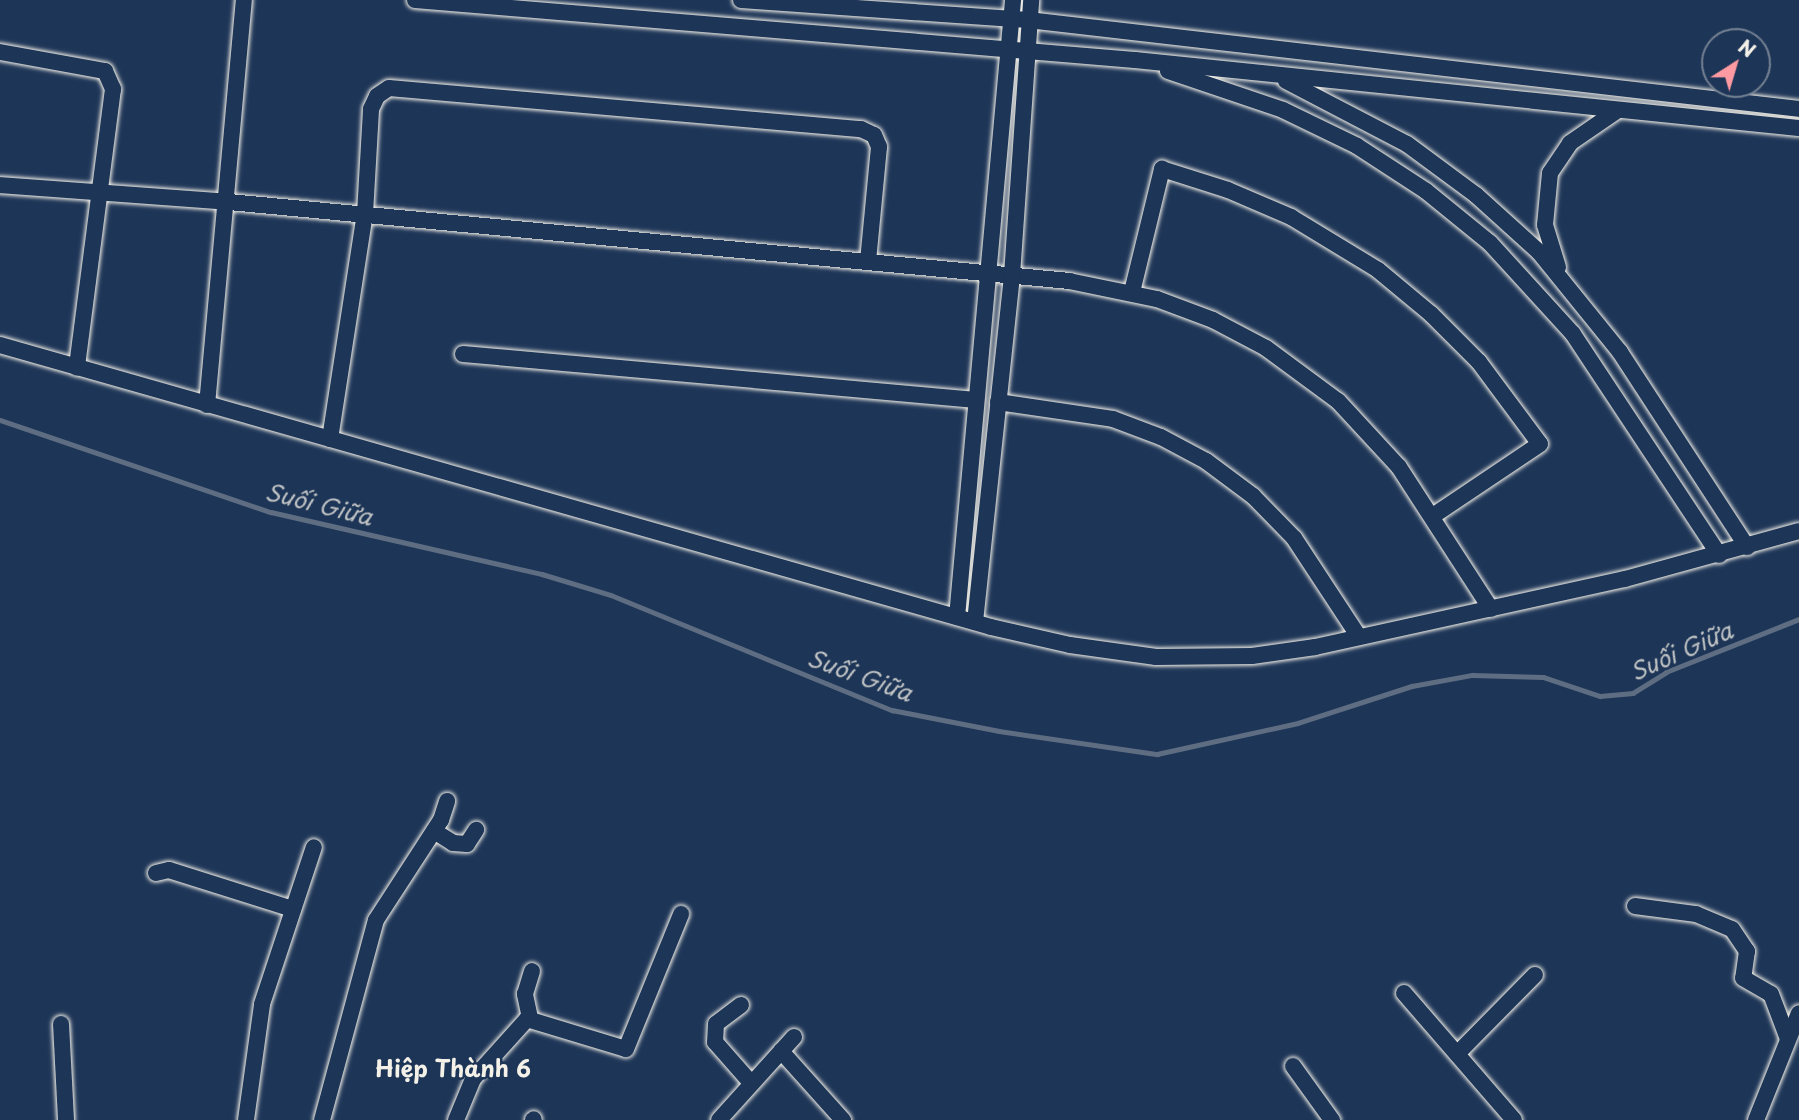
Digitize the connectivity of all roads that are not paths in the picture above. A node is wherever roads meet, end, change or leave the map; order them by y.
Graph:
1 (244, 0) edge
2 (415, 0) edge
3 (741, 0) edge
4 (1013, 0) edge
5 (1031, 0) edge
6 (1010, 20) junction
7 (1028, 20) junction
8 (1008, 51) junction
9 (1025, 51) junction
10 (0, 52) edge
11 (1135, 60) junction
12 (1269, 75) junction
13 (1799, 109) edge
14 (1618, 110) junction
15 (1799, 128) edge
16 (0, 185) edge
17 (96, 193) junction
18 (229, 202) junction
19 (365, 214) junction
20 (868, 261) junction
21 (986, 273) junction
22 (1012, 275) junction
23 (1568, 284) junction
24 (1132, 292) junction
25 (0, 345) edge
26 (463, 354) dead end
27 (76, 368) junction
28 (976, 400) junction
29 (998, 402) junction
30 (207, 405) junction
31 (330, 439) junction
32 (1433, 516) junction
33 (1799, 531) edge
34 (1747, 547) junction
35 (1719, 555) junction
36 (1491, 609) junction
37 (957, 617) junction
38 (975, 622) junction
39 (1359, 637) junction
40 (447, 801) dead end
41 (434, 831) junction
42 (476, 831) dead end
43 (314, 847) dead end
44 (156, 873) dead end
45 (1635, 905) dead end
46 (293, 909) junction
47 (681, 914) dead end
48 (532, 971) dead end
49 (1535, 975) dead end
50 (1404, 993) dead end
51 (741, 1005) dead end
52 (1798, 1015) edge
53 (530, 1018) junction
54 (61, 1024) dead end
55 (794, 1037) dead end
56 (1788, 1039) junction
57 (781, 1051) junction
58 (1457, 1054) junction
59 (1293, 1066) dead end
60 (751, 1083) junction
61 (66, 1120) edge
62 (246, 1120) edge
63 (322, 1120) edge
64 (456, 1120) edge
65 (719, 1120) edge
66 (843, 1120) edge
67 (1332, 1120) edge
68 (1514, 1120) edge
69 (1756, 1120) edge

1 - 18 street
2 - 8 street
3 - 6 street
4 - 6 street
5 - 7 street
6 - 7 street
6 - 8 street
7 - 9 street
7 - 13 street
8 - 9 street
8 - 21 street
9 - 11 street
9 - 22 street
10 - 17 street
11 - 12 street
11 - 35 street
12 - 14 street
12 - 23 street
14 - 15 street
14 - 23 street
16 - 17 street
17 - 18 street
17 - 27 street
18 - 19 street
18 - 30 street
19 - 20 street
19 - 20 street
19 - 31 street
20 - 21 street
21 - 22 street
21 - 28 street
22 - 24 street
22 - 29 street
23 - 34 street
24 - 32 street
24 - 32 street
25 - 27 street
26 - 28 street
27 - 30 street
28 - 37 street
29 - 38 street
29 - 39 street
30 - 31 street
31 - 37 street
32 - 36 street
33 - 34 street
34 - 35 street
35 - 36 street
36 - 39 street
37 - 38 street
38 - 39 street
40 - 41 street
41 - 42 street
41 - 63 street
43 - 46 street
44 - 46 street
45 - 56 street
46 - 62 street
47 - 53 street
48 - 53 street
49 - 58 street
50 - 58 street
51 - 60 street
52 - 56 street
53 - 64 street
54 - 61 street
55 - 57 street
56 - 69 street
57 - 60 street
57 - 66 street
58 - 68 street
59 - 67 street
60 - 65 street

